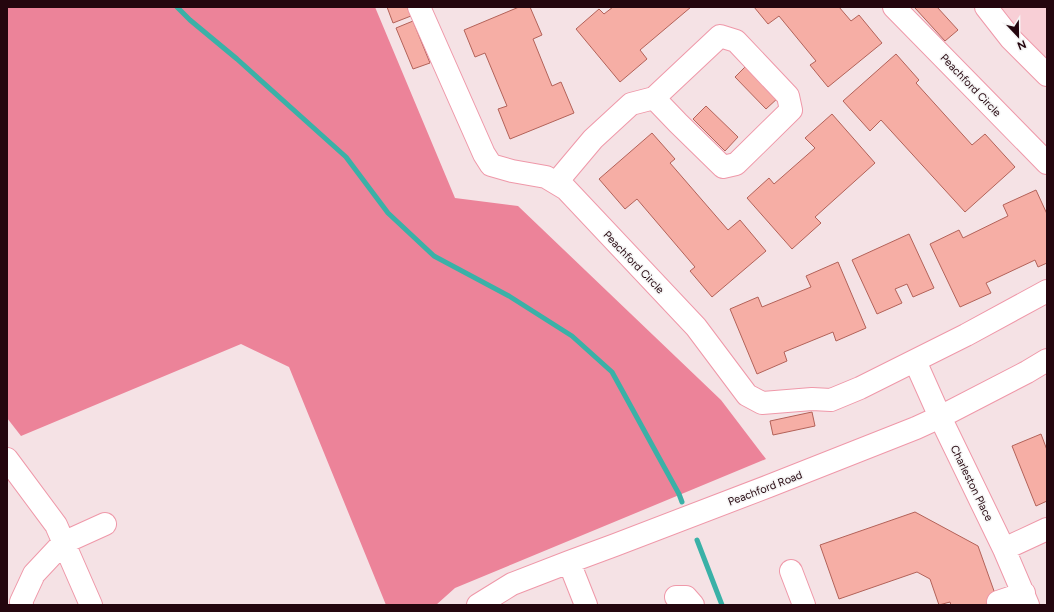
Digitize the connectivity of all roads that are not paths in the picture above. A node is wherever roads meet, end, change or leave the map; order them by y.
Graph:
1 (418, 7) edge
2 (894, 7) edge
3 (986, 7) edge
4 (1047, 75) edge
5 (654, 98) junction
6 (1047, 163) edge
7 (556, 183) junction
8 (1047, 291) edge
9 (1047, 360) edge
10 (915, 361) junction
11 (940, 417) junction
12 (7, 459) edge
13 (105, 524) dead end
14 (1047, 529) edge
15 (63, 543) junction
16 (1004, 549) junction
17 (568, 562) junction
18 (791, 571) dead end
19 (1026, 599) edge
20 (998, 602) dead end
21 (22, 605) edge
22 (91, 605) edge
23 (478, 605) edge
24 (586, 605) edge
25 (804, 605) edge

1 - 7 street, Peachford Circle
2 - 6 street, Peachford Circle
3 - 4 street
5 - 5 street
5 - 7 street
7 - 10 street, Peachford Circle
8 - 10 street, Peachford Circle
9 - 11 street, Peachford Road
10 - 11 street
11 - 16 street, Charleston Place
11 - 17 street, Peachford Road
12 - 15 street
13 - 15 street
14 - 16 street
15 - 21 street
15 - 22 street
16 - 19 street, Charleston Place
17 - 23 street, Peachford Road
17 - 24 street
18 - 25 street
19 - 20 street, Charleston Place

